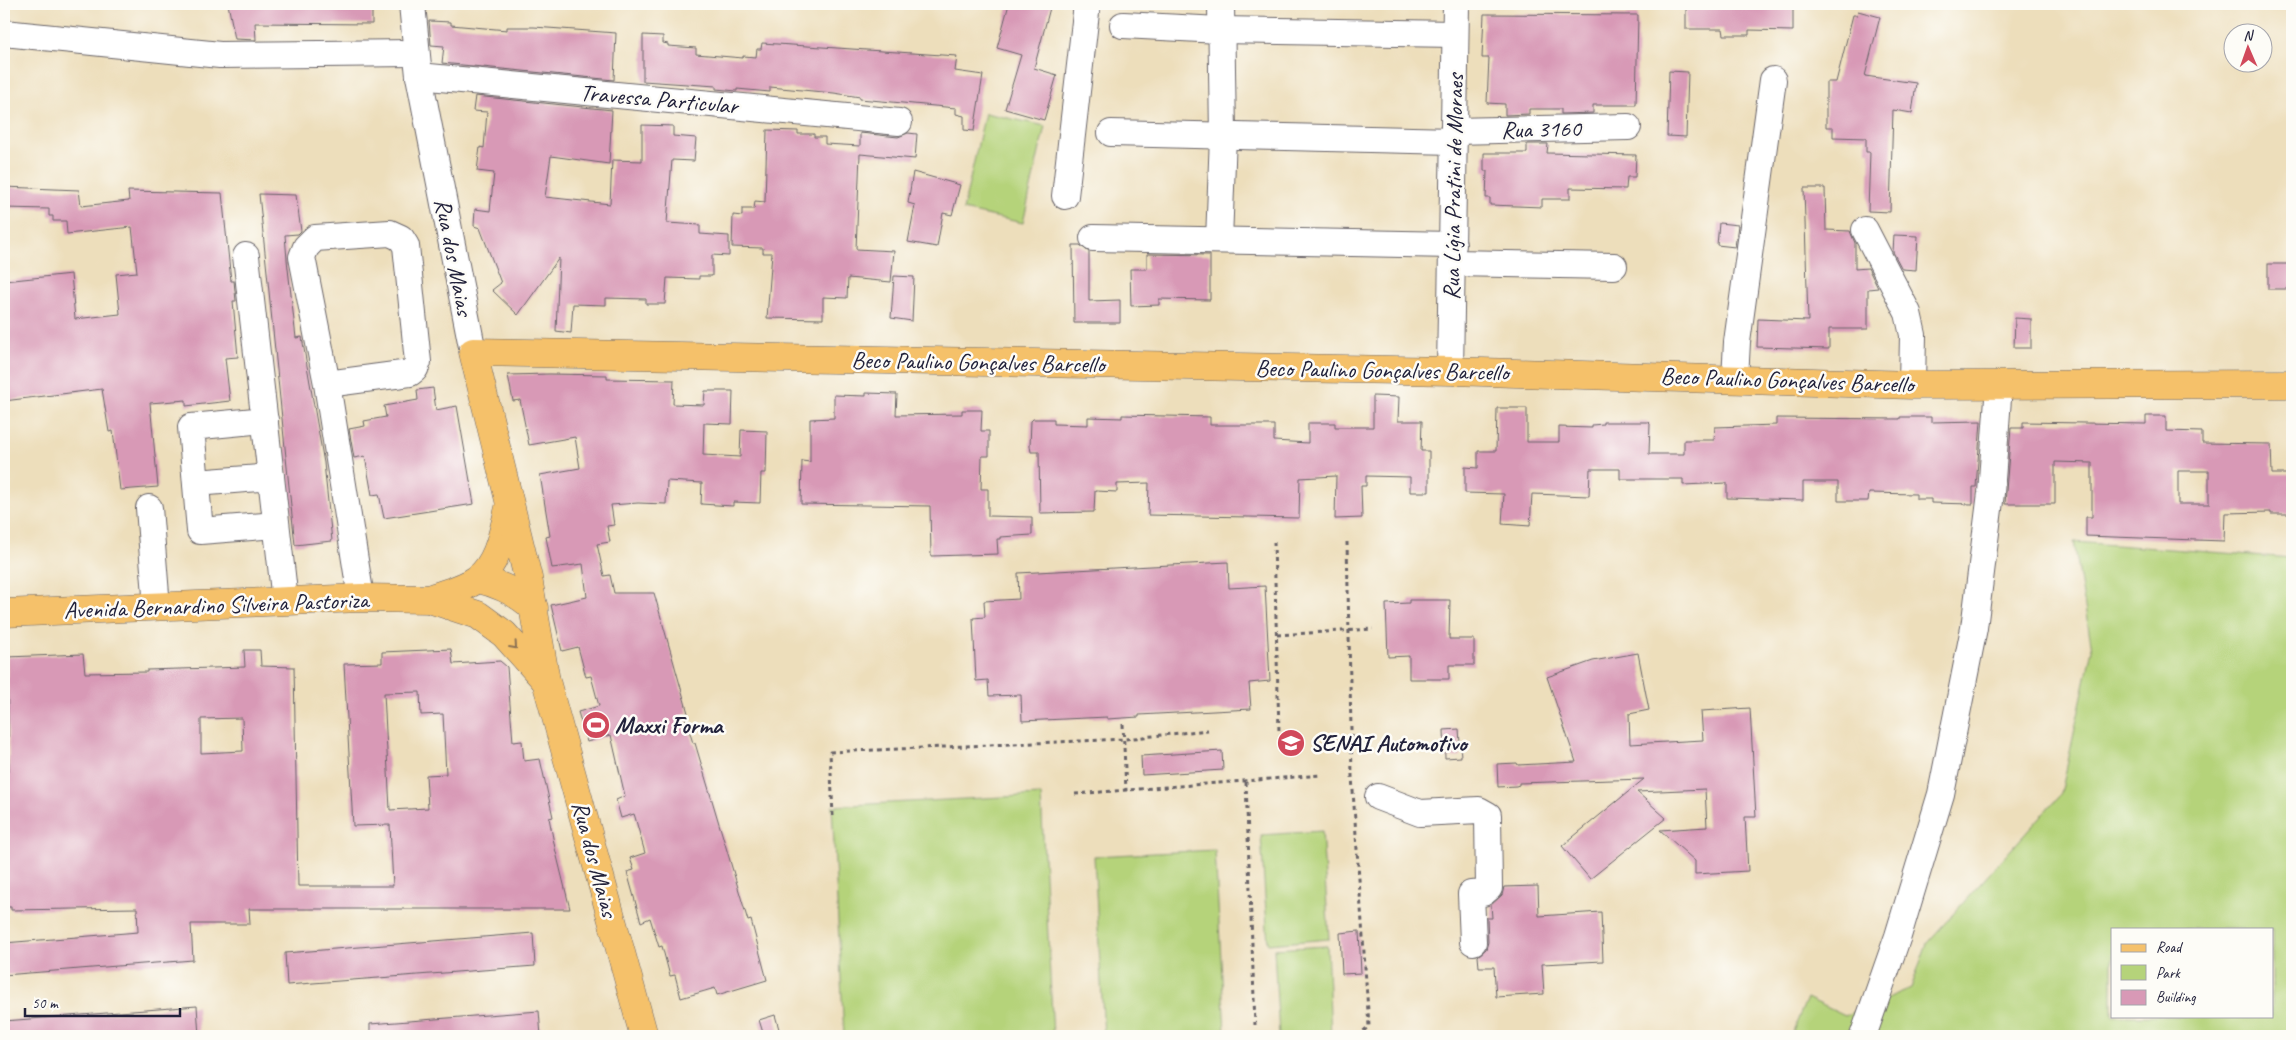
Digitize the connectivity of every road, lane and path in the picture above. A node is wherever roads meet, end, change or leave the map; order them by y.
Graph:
1 (412, 4) edge
2 (1087, 4) edge
3 (1221, 4) edge
4 (1456, 4) edge
5 (1123, 26) dead end
6 (1220, 30) junction
7 (4, 32) edge
8 (1455, 34) junction
9 (417, 64) junction
10 (1773, 80) dead end
11 (899, 122) dead end
12 (1628, 127) dead end
13 (1111, 133) dead end
14 (1223, 136) junction
15 (1454, 136) junction
16 (1065, 196) dead end
17 (1866, 230) dead end
18 (1093, 238) dead end
19 (1219, 240) junction
20 (1453, 254) junction
21 (246, 256) dead end
22 (1614, 266) dead end
23 (473, 352) junction
24 (1450, 371) junction
25 (1735, 378) junction
26 (327, 384) junction
27 (1912, 384) junction
28 (1999, 384) junction
29 (2292, 384) edge
30 (264, 420) junction
31 (271, 477) junction
32 (196, 483) junction
33 (510, 507) junction
34 (149, 508) dead end
35 (276, 525) junction
36 (1274, 542) dead end
37 (1347, 542) dead end
38 (478, 579) junction
39 (526, 593) junction
40 (361, 598) junction
41 (429, 599) junction
42 (285, 601) junction
43 (157, 607) junction
44 (4, 613) edge
45 (478, 615) junction
46 (1373, 629) dead end
47 (1348, 630) junction
48 (1277, 635) junction
49 (546, 681) junction
50 (1123, 724) dead end
51 (1208, 730) dead end
52 (1279, 732) dead end
53 (1124, 739) junction
54 (1322, 775) dead end
55 (1246, 782) junction
56 (1126, 791) junction
57 (1075, 794) dead end
58 (1378, 797) dead end
59 (833, 816) dead end
60 (1473, 942) dead end
61 (1255, 1025) dead end
62 (644, 1036) edge
63 (1358, 1036) edge
64 (1862, 1036) edge

1 - 9 street, Rua dos Maias
2 - 16 street
3 - 6 street
4 - 8 street, Rua Lígia Pratini de Moraes
5 - 6 street
6 - 8 street
6 - 14 street
7 - 9 street, Travessa Particular
8 - 15 street, Rua Lígia Pratini de Moraes
9 - 11 street, Travessa Particular
9 - 23 street, Rua dos Maias
10 - 25 street
12 - 15 street, Rua 3160
13 - 14 street, Rua 3160
14 - 15 street, Rua 3160
14 - 19 street
15 - 20 street, Rua Lígia Pratini de Moraes
17 - 27 street
18 - 19 street
19 - 20 street
20 - 22 street
20 - 24 street, Rua Lígia Pratini de Moraes
21 - 30 street
23 - 24 main road, Beco Paulino Gonçalves Barcello
23 - 33 main road, Rua dos Maias
24 - 25 main road, Beco Paulino Gonçalves Barcello
25 - 27 main road, Beco Paulino Gonçalves Barcello
26 - 26 street
26 - 40 street
27 - 28 main road, Beco Paulino Gonçalves Barcello
28 - 29 main road, Beco Paulino Gonçalves Barcello
28 - 64 street
30 - 31 street
30 - 32 street
31 - 32 street
31 - 35 street
32 - 35 street
33 - 38 main road, Rua dos Maias
33 - 39 main road, Rua dos Maias
34 - 43 street
35 - 42 street
36 - 48 path
37 - 47 path
38 - 39 main road
38 - 41 main road, Avenida Bernardino Silveira Pastoriza
39 - 45 main road
39 - 49 main road, Rua dos Maias
40 - 41 main road, Avenida Bernardino Silveira Pastoriza
40 - 42 main road, Avenida Bernardino Silveira Pastoriza
41 - 45 main road, Avenida Bernardino Silveira Pastoriza
42 - 43 main road, Avenida Bernardino Silveira Pastoriza
43 - 44 main road, Avenida Bernardino Silveira Pastoriza
45 -> 49 main road, Rua dos Maias
46 - 47 path
47 - 48 path
47 - 63 path
48 - 52 path
49 - 62 main road, Rua dos Maias
50 - 53 path
51 - 53 path
53 - 56 path
53 - 59 path
54 - 55 path
55 - 56 path
55 - 61 path
56 - 57 path
58 - 60 street

